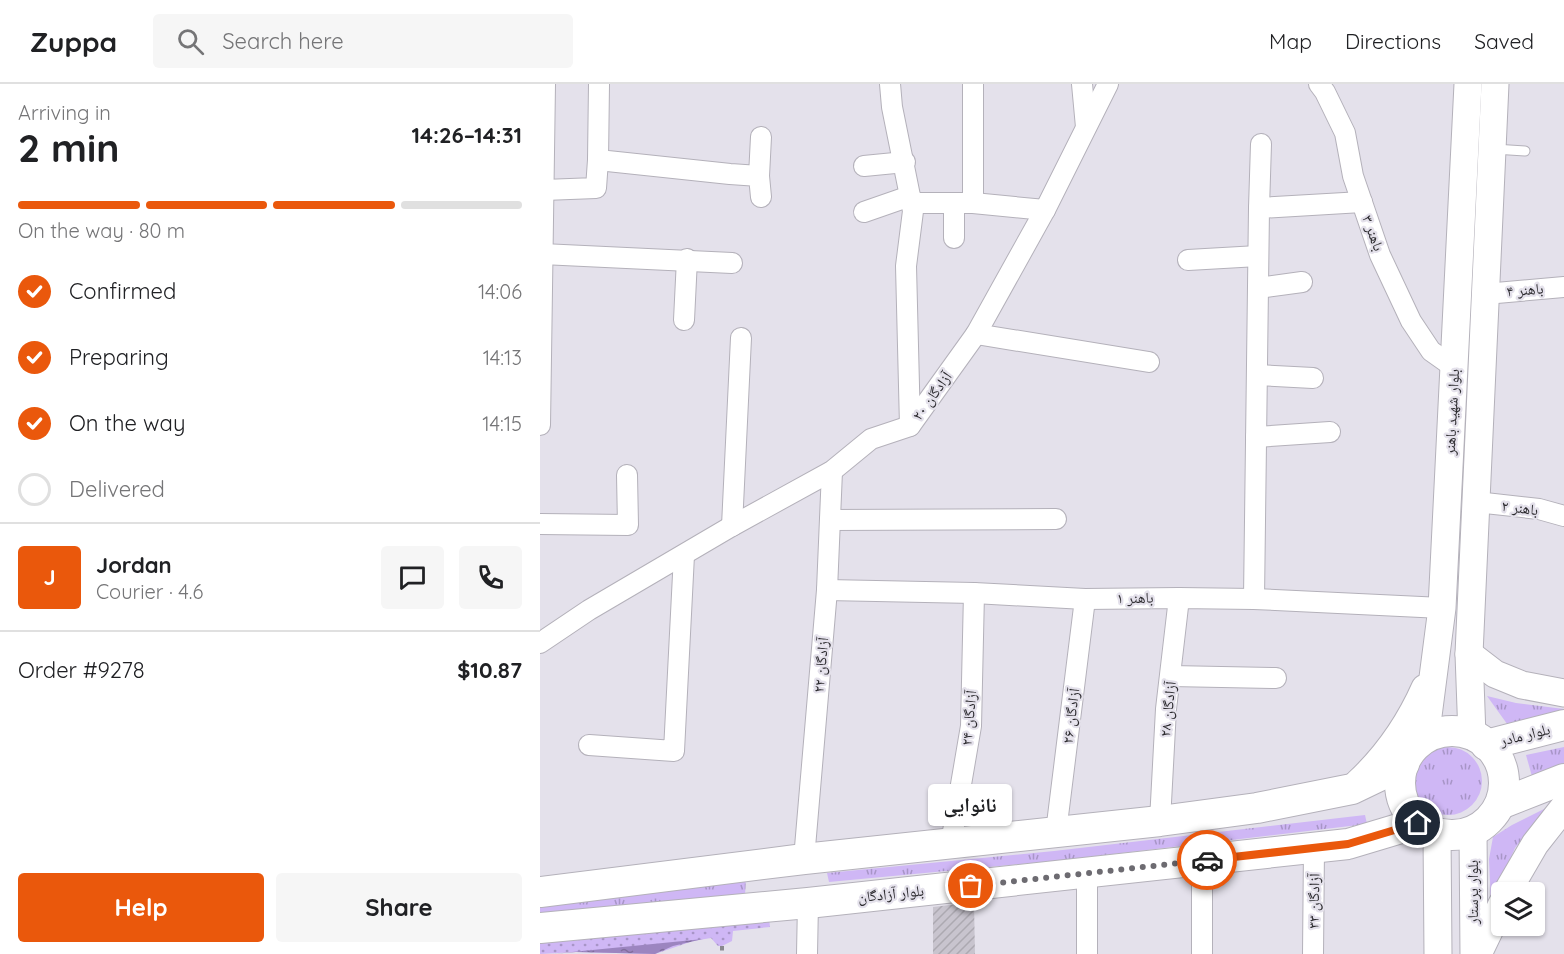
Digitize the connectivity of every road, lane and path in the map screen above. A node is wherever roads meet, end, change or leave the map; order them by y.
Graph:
1 (545, 84) edge
2 (599, 84) edge
3 (890, 84) edge
4 (973, 84) edge
5 (1082, 84) edge
6 (1108, 84) edge
7 (1318, 84) edge
8 (1468, 84) edge
9 (1495, 84) edge
10 (1086, 127) junction
11 (761, 138) dead end
12 (1261, 144) dead end
13 (1492, 148) junction
14 (1525, 151) dead end
15 (597, 160) junction
16 (905, 162) junction
17 (864, 166) dead end
18 (759, 176) junction
19 (544, 190) junction
20 (761, 197) dead end
21 (911, 200) junction
22 (1362, 202) junction
23 (963, 203) junction
24 (1259, 208) junction
25 (1045, 210) junction
26 (864, 212) dead end
27 (541, 233) edge
28 (954, 238) dead end
29 (542, 254) junction
30 (1258, 256) junction
31 (687, 259) junction
32 (1188, 260) dead end
33 (732, 263) dead end
34 (1302, 282) dead end
35 (1564, 287) edge
36 (1258, 288) junction
37 (1485, 294) junction
38 (684, 320) dead end
39 (976, 334) junction
40 (741, 338) dead end
41 (1149, 362) dead end
42 (1455, 368) junction
43 (1257, 375) junction
44 (1313, 378) dead end
45 (540, 425) edge
46 (910, 426) junction
47 (1330, 432) dead end
48 (1256, 437) junction
49 (832, 471) junction
50 (627, 475) dead end
51 (1476, 502) junction
52 (1564, 516) edge
53 (1056, 519) dead end
54 (830, 520) junction
55 (540, 524) edge
56 (732, 526) junction
57 (684, 555) junction
58 (828, 590) junction
59 (974, 593) junction
60 (1179, 598) junction
61 (1085, 599) junction
62 (1254, 599) junction
63 (1442, 608) junction
64 (540, 643) edge
65 (1469, 654) junction
66 (1436, 662) junction
67 (1171, 676) junction
68 (1276, 678) dead end
69 (1564, 693) edge
70 (1564, 725) edge
71 (1425, 739) junction
72 (1479, 740) junction
73 (589, 746) dead end
74 (1404, 764) junction
75 (1564, 779) edge
76 (1352, 789) junction
77 (1500, 804) junction
78 (1564, 807) edge
79 (1160, 821) junction
80 (1428, 828) junction
81 (1473, 831) junction
82 (1056, 832) junction
83 (951, 843) junction
84 (1314, 848) junction
85 (804, 859) junction
86 (1202, 861) junction
87 (1087, 873) junction
88 (1513, 882) edge
89 (540, 892) edge
90 (808, 903) junction
91 (1491, 925) edge
92 (540, 928) edge
93 (722, 946) dead end
94 (722, 954) edge
95 (807, 954) edge
96 (1087, 954) edge
97 (1202, 954) edge
98 (1313, 954) edge
99 (1438, 954) edge
100 (1476, 954) edge

1 - 19 street
2 - 15 street
3 - 16 street
4 - 23 street
5 - 10 street
6 - 10 street, آزادگان ۲۰
7 - 22 street, باهنر ۳
8 - 42 main road, بلوار شهید باهنر
9 - 13 main road, بلوار شهید باهنر
10 - 25 street, آزادگان ۲۰
11 - 18 street
12 - 24 street
13 - 14 lane
13 - 37 main road, بلوار شهید باهنر
15 - 18 street
15 - 19 street
16 - 17 street
16 - 21 street
18 - 20 street
19 - 27 street
21 - 23 street
21 - 26 street
21 - 46 street
22 - 24 street
22 - 42 street, باهنر ۳
23 - 25 street
23 - 28 street
24 - 30 street
25 - 39 street, آزادگان ۲۰
27 - 29 street
29 - 31 street
29 - 45 street
30 - 32 street
30 - 36 street
31 - 33 street
31 - 38 street
34 - 36 street
35 - 37 street, باهنر ۴
36 - 43 street
37 - 51 main road, بلوار شهید باهنر
39 - 41 street
39 - 46 street, آزادگان ۲۰
40 - 56 street
42 - 63 main road, بلوار شهید باهنر
43 - 44 street
43 - 48 street
46 - 49 street, آزادگان ۲۰
47 - 48 street
48 - 62 street
49 - 54 street, آزادگان ۲۲
49 - 56 street, آزادگان ۲۰
50 - 55 street
51 - 52 street, باهنر ۲
51 - 65 main road, بلوار شهید باهنر
53 - 54 street
54 - 58 street, آزادگان ۲۲
56 - 57 street, آزادگان ۲۰
57 - 64 street, آزادگان ۲۰
57 - 73 street
58 - 59 street, باهنر ۱
58 - 85 street, آزادگان ۲۲
59 - 61 street, باهنر ۱
59 - 83 street, آزادگان ۲۴
60 - 61 street, باهنر ۱
60 - 62 street, باهنر ۱
60 - 67 street, آزادگان ۲۸
61 - 82 street, آزادگان ۲۶
62 - 63 street, باهنر ۱
63 - 66 main road, بلوار شهید باهنر
65 - 69 main road
65 - 72 main road, بلوار شهید باهنر
66 - 71 main road, بلوار شهید باهنر
66 - 76 main road
67 - 68 street
67 - 79 street, آزادگان ۲۸
70 - 72 main road, بلوار مادر
71 - 72 main road
71 - 74 main road
72 - 77 main road
74 - 76 main road
74 - 80 main road
75 - 77 main road
76 - 79 main road
77 - 81 main road
78 - 88 main road
79 - 82 main road
80 - 81 main road
80 - 84 main road, بلوار آزادگان
80 - 99 main road
81 - 100 main road, بلوار پرستار
82 - 83 main road
83 - 85 main road
84 - 86 main road, بلوار آزادگان
84 - 98 street, آزادگان ۳۳
85 - 89 main road
85 - 90 main road
86 - 87 main road, بلوار آزادگان
86 - 97 street
87 - 90 main road, بلوار آزادگان
87 - 96 street
90 - 92 main road, بلوار آزادگان
90 - 95 street
91 - 100 main road
93 - 94 path

